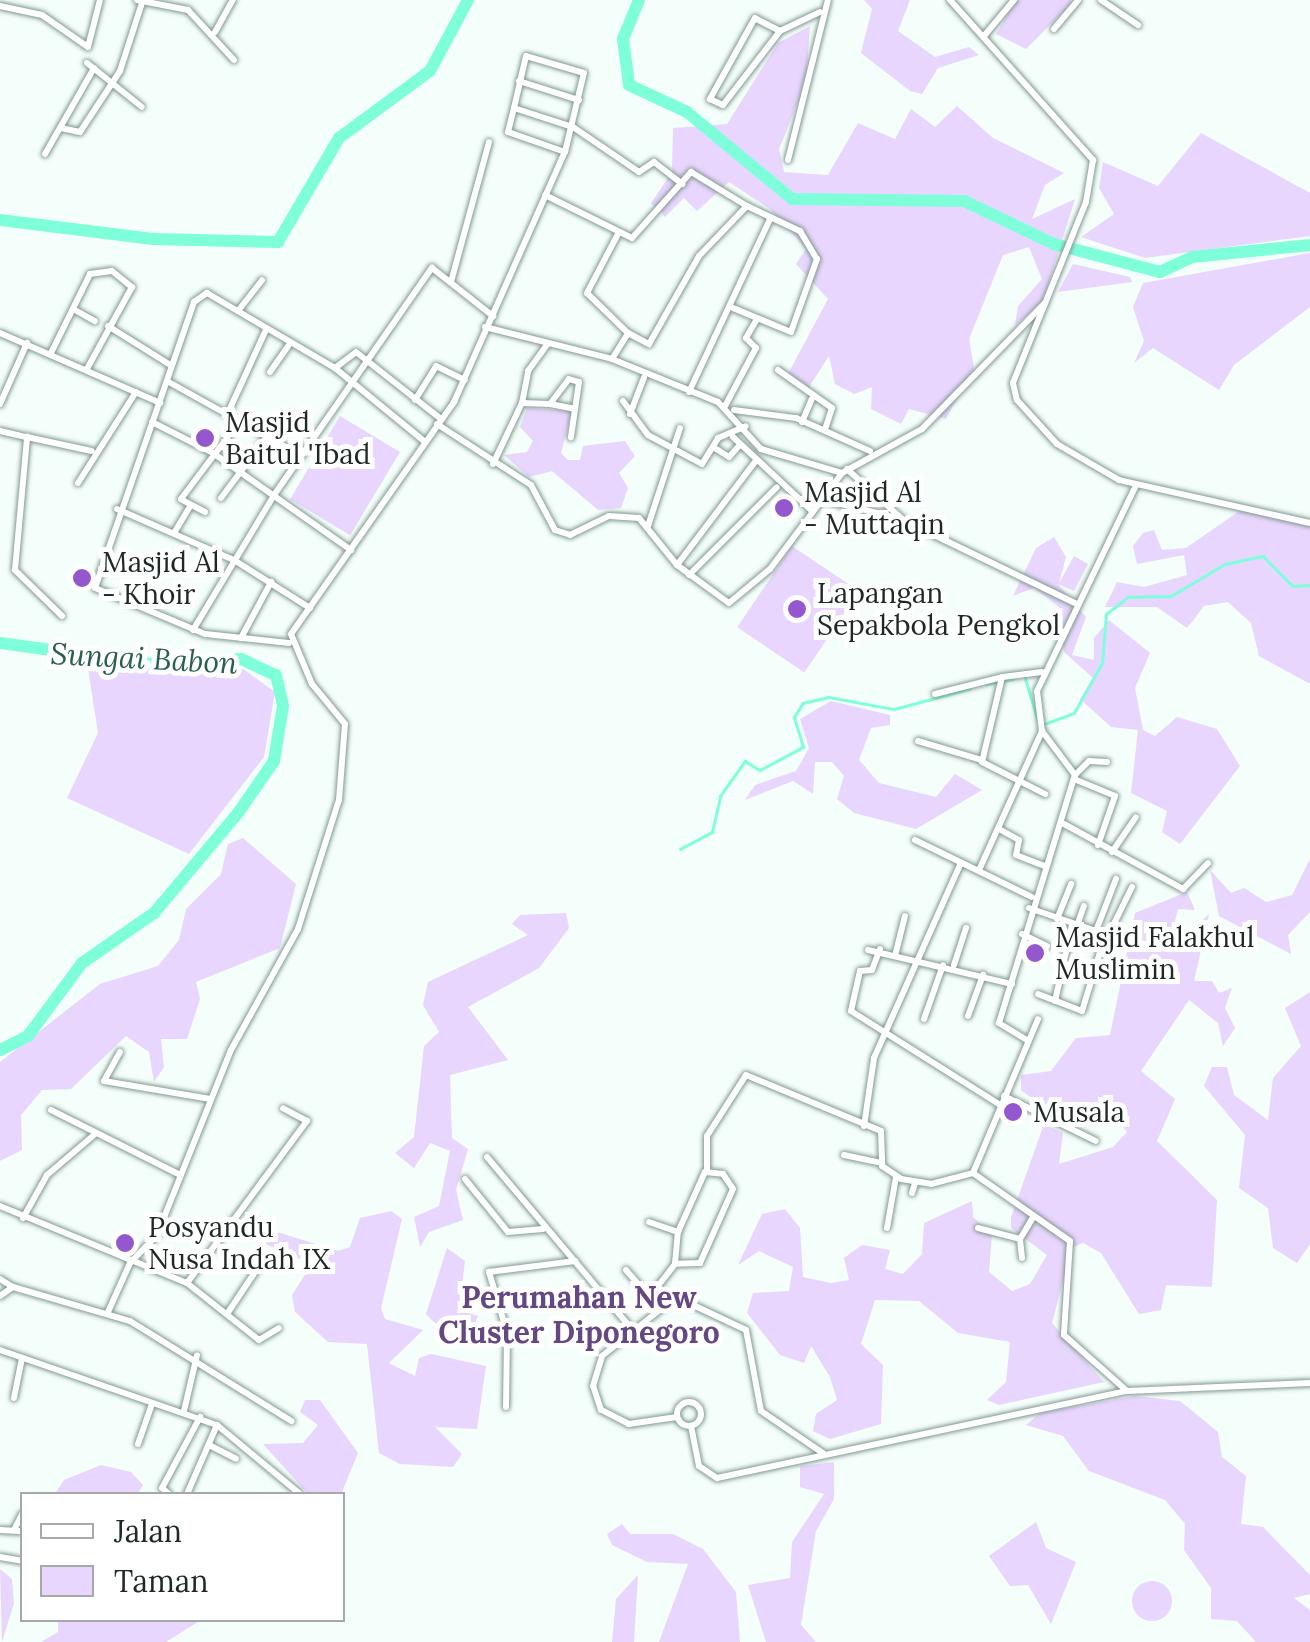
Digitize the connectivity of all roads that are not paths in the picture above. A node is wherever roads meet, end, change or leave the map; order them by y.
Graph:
1 (100, 0) edge
2 (140, 0) edge
3 (233, 0) edge
4 (828, 0) edge
5 (950, 0) edge
6 (1014, 0) edge
7 (1078, 0) edge
8 (1101, 0) edge
9 (0, 6) edge
10 (820, 12) junction
11 (1138, 25) dead end
12 (1054, 29) dead end
13 (780, 30) junction
14 (215, 32) junction
15 (984, 36) junction
16 (234, 60) dead end
17 (520, 80) junction
18 (112, 81) junction
19 (579, 100) junction
20 (142, 106) dead end
21 (514, 108) junction
22 (573, 126) junction
23 (61, 128) junction
24 (489, 142) dead end
25 (565, 152) junction
26 (45, 154) dead end
27 (788, 160) dead end
28 (682, 184) junction
29 (545, 195) junction
30 (747, 206) junction
31 (770, 219) junction
32 (619, 232) junction
33 (262, 280) dead end
34 (451, 282) junction
35 (1045, 303) junction
36 (73, 308) junction
37 (732, 308) junction
38 (238, 312) junction
39 (493, 316) junction
40 (757, 319) junction
41 (95, 321) dead end
42 (108, 326) junction
43 (484, 327) junction
44 (266, 330) junction
45 (0, 332) edge
46 (628, 333) junction
47 (28, 343) junction
48 (547, 345) junction
49 (288, 346) junction
50 (51, 353) junction
51 (366, 360) junction
52 (612, 360) junction
53 (172, 366) junction
54 (335, 368) junction
55 (86, 369) junction
56 (778, 370) dead end
57 (270, 372) dead end
58 (644, 378) junction
59 (352, 379) junction
60 (465, 380) junction
61 (167, 381) junction
62 (136, 392) junction
63 (689, 392) junction
64 (812, 399) junction
65 (415, 400) junction
66 (622, 401) dead end
67 (160, 403) junction
68 (522, 403) junction
69 (0, 404) edge
70 (550, 404) junction
71 (725, 406) junction
72 (575, 409) junction
73 (734, 410) junction
74 (630, 414) junction
75 (227, 415) junction
76 (152, 422) junction
77 (439, 422) junction
78 (802, 422) junction
79 (238, 423) junction
80 (746, 426) junction
81 (680, 428) dead end
82 (824, 430) junction
83 (0, 431) edge
84 (27, 437) junction
85 (571, 437) dead end
86 (733, 437) junction
87 (266, 439) junction
88 (424, 440) junction
89 (740, 446) junction
90 (712, 447) junction
91 (669, 448) junction
92 (92, 451) junction
93 (870, 451) junction
94 (213, 453) junction
95 (302, 456) junction
96 (754, 462) junction
97 (494, 464) junction
98 (844, 471) junction
99 (242, 472) junction
100 (78, 483) dead end
101 (1136, 484) junction
102 (776, 488) junction
103 (274, 495) junction
104 (221, 498) dead end
105 (821, 500) junction
106 (190, 506) junction
107 (117, 509) junction
108 (812, 511) junction
109 (205, 512) dead end
110 (901, 518) junction
111 (1310, 523) edge
112 (648, 526) junction
113 (174, 533) junction
114 (351, 550) junction
115 (234, 560) junction
116 (676, 565) junction
117 (689, 574) junction
118 (271, 582) junction
119 (1074, 603) junction
120 (310, 608) junction
121 (62, 616) dead end
122 (193, 630) junction
123 (241, 638) junction
124 (289, 643) junction
125 (1042, 672) junction
126 (1001, 682) junction
127 (935, 694) dead end
128 (1042, 730) junction
129 (918, 741) dead end
130 (982, 760) junction
131 (1107, 762) dead end
132 (1074, 777) junction
133 (1016, 782) junction
134 (1044, 794) dead end
135 (1136, 817) dead end
136 (1064, 824) junction
137 (999, 829) junction
138 (915, 840) dead end
139 (1098, 845) junction
140 (1112, 852) junction
141 (961, 863) junction
142 (1208, 863) dead end
143 (1044, 866) junction
144 (979, 870) junction
145 (1116, 879) dead end
146 (1071, 884) dead end
147 (1132, 888) dead end
148 (1032, 897) junction
149 (1084, 906) dead end
150 (1029, 908) junction
151 (906, 916) dead end
152 (1056, 919) junction
153 (1075, 925) junction
154 (966, 928) dead end
155 (1096, 931) junction
156 (1022, 934) junction
157 (1047, 946) dead end
158 (880, 949) junction
159 (1102, 949) junction
160 (868, 950) dead end
161 (896, 952) junction
162 (920, 960) junction
163 (943, 965) junction
164 (954, 965) junction
165 (983, 975) junction
166 (1012, 984) junction
167 (1038, 994) dead end
168 (1054, 1001) junction
169 (968, 1016) dead end
170 (1038, 1019) dead end
171 (924, 1020) dead end
172 (887, 1039) junction
173 (1028, 1040) junction
174 (120, 1052) dead end
175 (1004, 1096) junction
176 (210, 1099) junction
177 (1000, 1105) junction
178 (283, 1108) dead end
179 (50, 1110) dead end
180 (864, 1126) junction
181 (94, 1134) junction
182 (1096, 1141) dead end
183 (844, 1155) dead end
184 (486, 1157) dead end
185 (881, 1163) junction
186 (708, 1170) junction
187 (973, 1173) junction
188 (178, 1174) junction
189 (896, 1177) junction
190 (464, 1179) dead end
191 (915, 1183) junction
192 (912, 1193) dead end
193 (0, 1206) edge
194 (1034, 1216) junction
195 (23, 1218) junction
196 (649, 1222) dead end
197 (887, 1228) dead end
198 (978, 1228) dead end
199 (544, 1229) junction
200 (678, 1232) junction
201 (1020, 1239) junction
202 (134, 1258) junction
203 (1022, 1258) dead end
204 (575, 1261) junction
205 (674, 1264) junction
206 (259, 1266) dead end
207 (626, 1270) dead end
208 (0, 1278) edge
209 (187, 1282) junction
210 (658, 1286) junction
211 (14, 1287) junction
212 (0, 1296) edge
213 (668, 1300) junction
214 (108, 1312) junction
215 (227, 1314) junction
216 (279, 1328) dead end
217 (632, 1329) junction
218 (0, 1350) edge
219 (197, 1355) junction
220 (22, 1358) junction
221 (1310, 1383) edge
222 (1127, 1390) junction
223 (14, 1398) dead end
224 (152, 1404) junction
225 (506, 1407) dead end
226 (184, 1411) junction
227 (200, 1417) junction
228 (677, 1417) junction
229 (291, 1421) dead end
230 (217, 1425) junction
231 (692, 1426) junction
232 (138, 1444) dead end
233 (212, 1446) junction
234 (826, 1454) junction
235 (236, 1459) dead end
236 (166, 1492) edge
237 (189, 1492) edge
238 (298, 1492) edge
239 (0, 1530) edge
240 (18, 1530) edge

1 - 9 street
2 - 14 street
2 - 18 street
3 - 14 street
4 - 10 street
5 - 15 street
6 - 15 street
7 - 12 street
8 - 11 street
10 - 13 street
10 - 27 street
13 - 13 street
14 - 16 street
15 - 35 street
17 - 19 street
17 - 19 street
17 - 21 street
18 - 20 street
18 - 23 street
18 - 23 street
19 - 22 street
21 - 22 street
21 - 25 street
22 - 25 street
22 - 28 street
23 - 26 street
24 - 34 street
25 - 29 street
28 - 30 street
28 - 32 street
29 - 32 street
29 - 39 street
30 - 31 street
30 - 46 street
31 - 37 street
31 - 40 street
32 - 46 street
33 - 38 street
34 - 39 street
34 - 51 street
35 - 93 street
35 - 101 street
36 - 41 street
36 - 42 street
36 - 50 street
37 - 40 street
37 - 63 street
38 - 44 street
38 - 53 street
39 - 43 street
40 - 71 street
42 - 53 street
42 - 55 street
43 - 48 street
43 - 60 street
44 - 49 street
44 - 75 street
45 - 47 street
46 - 52 street
47 - 50 street
47 - 69 street
48 - 52 street
48 - 68 street
49 - 54 street
49 - 57 street
50 - 55 street
51 - 54 street
51 - 59 street
51 - 65 street
52 - 58 street
53 - 61 street
54 - 59 street
55 - 62 street
56 - 64 street
58 - 63 street
58 - 74 street
59 - 88 street
59 - 95 street
60 - 65 street
60 - 77 street
61 - 67 street
61 - 75 street
62 - 67 street
62 - 92 street
63 - 71 street
64 - 78 street
64 - 82 street
65 - 77 street
66 - 74 street
67 - 76 street
68 - 70 street
68 - 97 street
70 - 72 street
70 - 72 street
71 - 73 street
72 - 85 street
73 - 78 street
73 - 80 street
74 - 91 street
75 - 79 street
76 - 94 street
76 - 107 street
77 - 88 street
77 - 97 street
78 - 82 street
79 - 87 street
79 - 94 street
80 - 86 street
80 - 98 street
81 - 91 street
82 - 93 street
83 - 84 street
84 - 92 street
84 - 121 street
86 - 89 street
86 - 90 street
87 - 95 street
87 - 99 street
88 - 114 street
89 - 90 street
89 - 96 street
90 - 91 street
91 - 112 street
92 - 100 street
93 - 98 street
94 - 99 street
94 - 106 street
95 - 103 street
96 - 102 street
96 - 116 street
97 - 112 street
98 - 105 street
98 - 110 street
99 - 103 street
99 - 104 street
101 - 111 street
101 - 119 street
102 - 108 street
102 - 117 street
103 - 114 street
103 - 115 street
105 - 108 street
105 - 110 street
106 - 109 street
106 - 113 street
107 - 113 street
107 - 122 street
108 - 117 street
110 - 119 street
112 - 116 street
113 - 115 street
114 - 120 street
115 - 118 street
115 - 122 street
116 - 117 street
118 - 120 street
118 - 123 street
119 - 125 street
120 - 124 street
122 - 123 street
123 - 124 street
124 - 176 street
125 - 126 street
125 - 128 street
126 - 127 street
126 - 130 street
128 - 132 street
128 - 133 street
129 - 130 street
130 - 133 street
131 - 132 street
132 - 136 street
132 - 139 street
133 - 134 street
133 - 137 street
135 - 140 street
136 - 139 street
136 - 143 street
137 - 143 street
137 - 144 street
138 - 141 street
139 - 140 street
140 - 142 street
141 - 144 street
141 - 162 street
143 - 148 street
144 - 148 street
145 - 155 street
146 - 152 street
147 - 159 street
148 - 150 street
149 - 153 street
150 - 152 street
150 - 156 street
151 - 161 street
152 - 153 street
153 - 155 street
153 - 168 street
154 - 164 street
155 - 159 street
156 - 157 street
156 - 166 street
158 - 160 street
158 - 161 street
158 - 172 street
159 - 168 street
161 - 162 street
162 - 163 street
162 - 172 street
163 - 164 street
163 - 171 street
164 - 165 street
165 - 166 street
165 - 169 street
166 - 173 street
167 - 168 street
170 - 173 street
172 - 177 street
172 - 180 street
173 - 175 street
174 - 176 street
175 - 177 street
175 - 182 street
176 - 188 street
177 - 187 street
178 - 209 street
179 - 181 street
180 - 185 street
180 - 186 street
181 - 188 street
181 - 195 street
183 - 185 street
184 - 199 street
185 - 189 street
186 - 200 street
186 - 205 street
187 - 191 street
187 - 194 street
188 - 202 street
189 - 191 street
189 - 197 street
190 - 199 street
191 - 192 street
193 - 195 street
194 - 201 street
194 - 222 street
195 - 202 street
196 - 200 street
198 - 201 street
199 - 204 street
200 - 205 street
201 - 203 street
202 - 209 street
202 - 214 street
204 - 217 street
204 - 225 street
205 - 210 street
206 - 215 street
207 - 210 street
208 - 211 street
209 - 215 street
210 - 213 street
211 - 212 street
211 - 214 street
213 - 217 street
213 - 234 street
214 - 219 street
215 - 216 street
217 - 228 street
218 - 220 street
219 - 226 street
219 - 229 street
220 - 223 street
220 - 224 street
221 - 222 street
222 - 234 street
224 - 226 street
224 - 232 street
226 - 227 street
227 - 230 street
227 - 236 street
228 - 231 street
228 - 231 street
230 - 233 street
230 - 238 street
231 - 234 street
233 - 235 street
233 - 237 street
239 - 240 street

